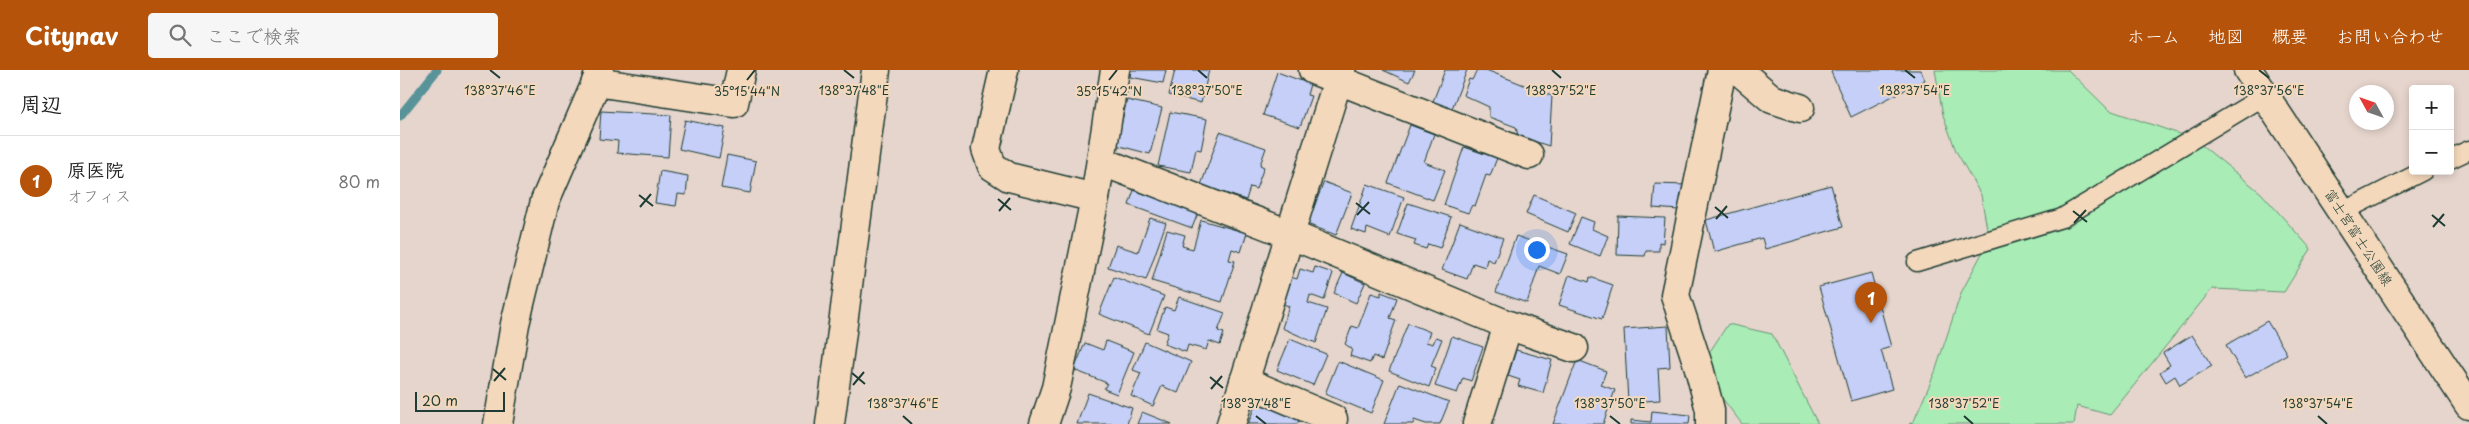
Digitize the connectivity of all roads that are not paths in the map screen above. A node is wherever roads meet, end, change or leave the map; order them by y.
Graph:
1 (741, 70) edge
2 (876, 70) edge
3 (1004, 70) edge
4 (1116, 70) edge
5 (1313, 70) edge
6 (1722, 70) edge
7 (1738, 70) edge
8 (2248, 70) edge
9 (1340, 75) edge
10 (598, 76) edge
11 (2266, 96) junction
12 (1800, 108) dead end
13 (2469, 150) edge
14 (1529, 155) dead end
15 (2454, 157) edge
16 (1103, 162) junction
17 (2415, 175) edge
18 (1096, 198) junction
19 (2342, 212) junction
20 (1289, 234) junction
21 (1917, 262) dead end
22 (1508, 325) junction
23 (1574, 348) dead end
24 (1244, 381) junction
25 (2469, 404) edge
26 (1333, 419) dead end
27 (498, 424) edge
28 (830, 424) edge
29 (1044, 424) edge
30 (1231, 424) edge
31 (1477, 424) edge
32 (1710, 424) edge

1 - 10 street
2 - 28 street
3 - 18 street
4 - 16 street
5 - 9 street
6 - 32 street
7 - 12 street
8 - 11 street, 富士宮富士公園線
9 - 14 street
9 - 20 street
10 - 27 street
11 - 19 street, 富士宮富士公園線
11 - 21 lane
13 - 15 lane
16 - 18 street
16 - 20 street
17 - 19 lane
18 - 29 street
19 - 25 street, 富士宮富士公園線
20 - 22 street
20 - 24 street
22 - 23 street
22 - 31 street
24 - 26 street
24 - 30 street

